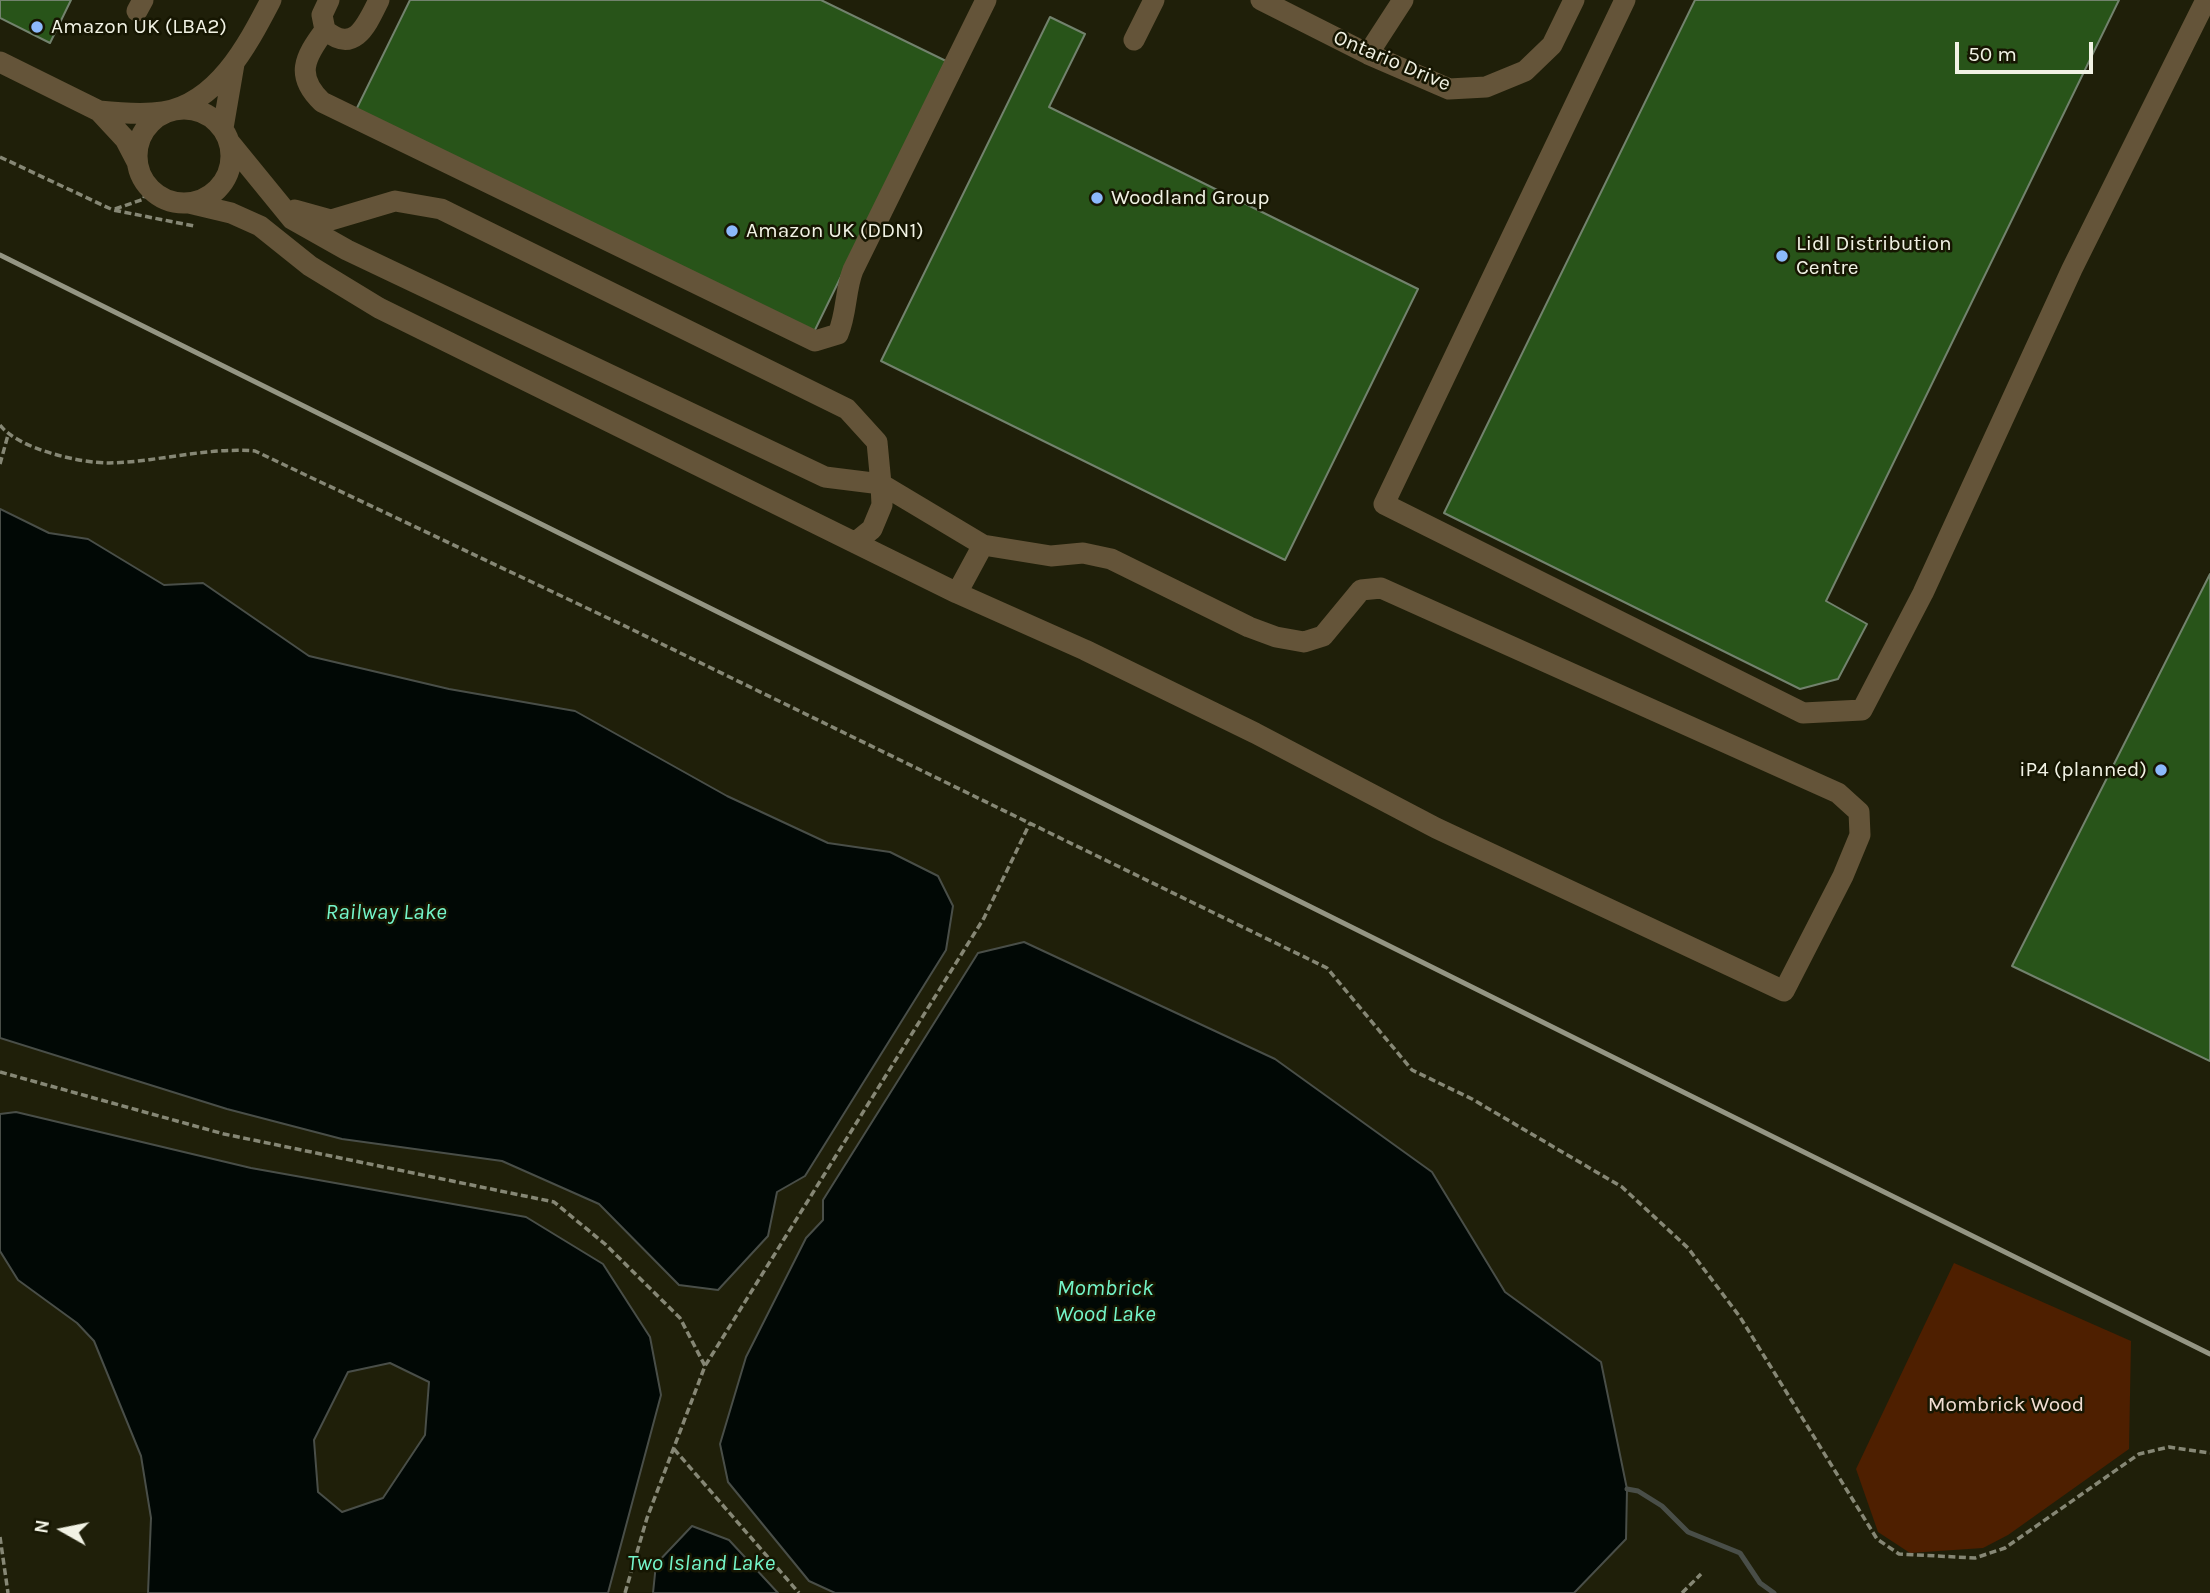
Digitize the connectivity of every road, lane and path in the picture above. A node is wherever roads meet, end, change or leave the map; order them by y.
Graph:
1 (271, 0) edge
2 (329, 0) edge
3 (379, 0) edge
4 (986, 0) edge
5 (1154, 0) edge
6 (1261, 0) edge
7 (1404, 0) edge
8 (1574, 0) edge
9 (1625, 0) edge
10 (2206, 0) edge
11 (324, 30) junction
12 (1134, 40) dead end
13 (1368, 54) junction
14 (0, 62) edge
15 (234, 64) junction
16 (99, 111) junction
17 (165, 112) junction
18 (227, 136) junction
19 (0, 157) edge
20 (137, 162) junction
21 (146, 185) junction
22 (189, 203) junction
23 (278, 203) junction
24 (113, 210) junction
25 (198, 226) dead end
26 (0, 425) edge
27 (8, 435) junction
28 (0, 464) edge
29 (881, 484) junction
30 (856, 542) junction
31 (984, 545) junction
32 (957, 593) junction
33 (1030, 823) junction
34 (0, 1072) edge
35 (705, 1366) junction
36 (674, 1449) junction
37 (2210, 1453) edge
38 (0, 1537) edge
39 (1701, 1574) dead end
40 (8, 1593) edge
41 (625, 1593) edge
42 (799, 1593) edge
43 (1682, 1593) edge

1 - 15 street
2 - 11 street
3 - 11 street
4 - 11 street
5 - 12 street
6 - 13 street, Ontario Drive
7 - 13 street
8 - 13 street, Ontario Drive
9 - 10 street
14 - 16 street
15 - 17 street
15 - 18 street
16 - 17 street
16 - 20 street
17 - 18 street
17 - 20 street
18 - 22 street
18 - 23 street
19 - 24 path
20 - 21 street
21 - 22 street
21 - 24 path
22 - 30 street
23 - 29 street
23 - 29 street
24 - 25 path
26 - 27 path
27 - 28 path
27 - 33 path
29 - 30 street
29 - 31 street
30 - 32 street
31 - 32 street
31 - 32 street
33 - 35 path
33 - 37 path
34 - 35 path
35 - 36 path
36 - 41 path
36 - 42 path
38 - 40 path
39 - 43 path

